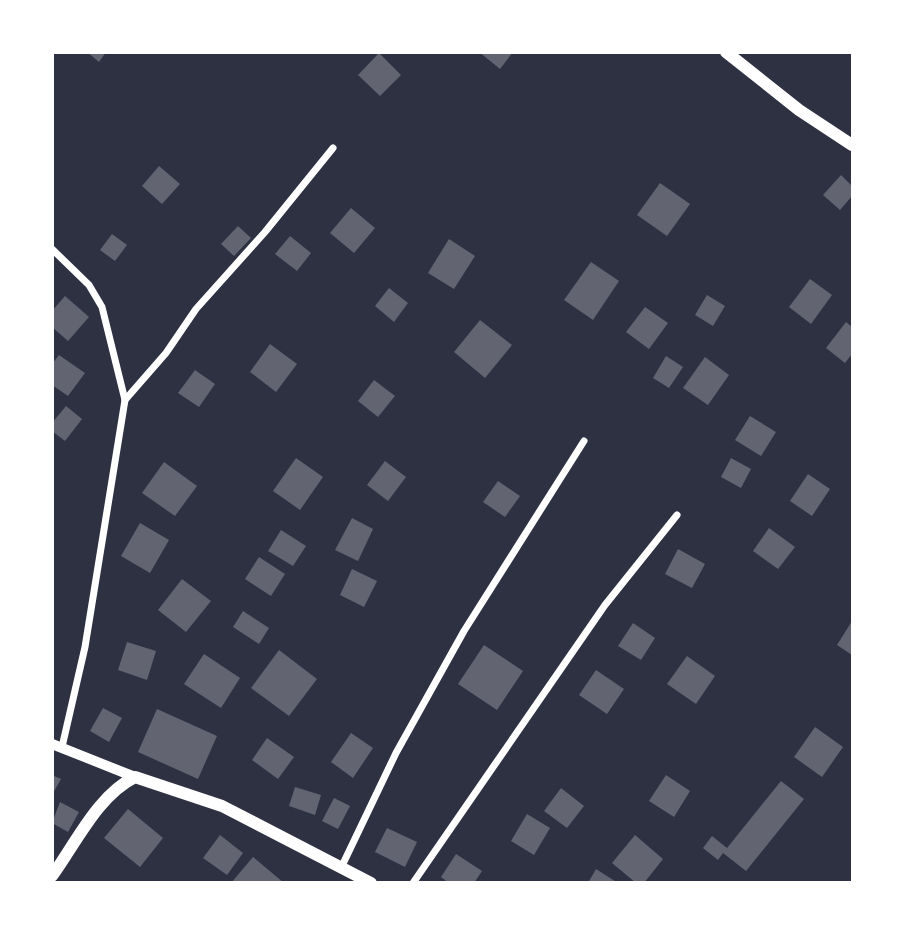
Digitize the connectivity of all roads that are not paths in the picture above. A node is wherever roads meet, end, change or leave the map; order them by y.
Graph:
1 (726, 52) edge
2 (852, 145) edge
3 (333, 148) dead end
4 (52, 249) edge
5 (125, 400) junction
6 (584, 441) dead end
7 (677, 515) dead end
8 (57, 746) edge
9 (135, 777) junction
10 (341, 869) junction
11 (52, 876) edge
12 (371, 883) edge
13 (413, 883) edge

1 - 2 main road
3 - 5 street
4 - 5 street
5 - 8 street
6 - 10 street
7 - 13 street
8 - 9 street
9 - 10 main road
9 - 11 main road
10 - 12 main road

